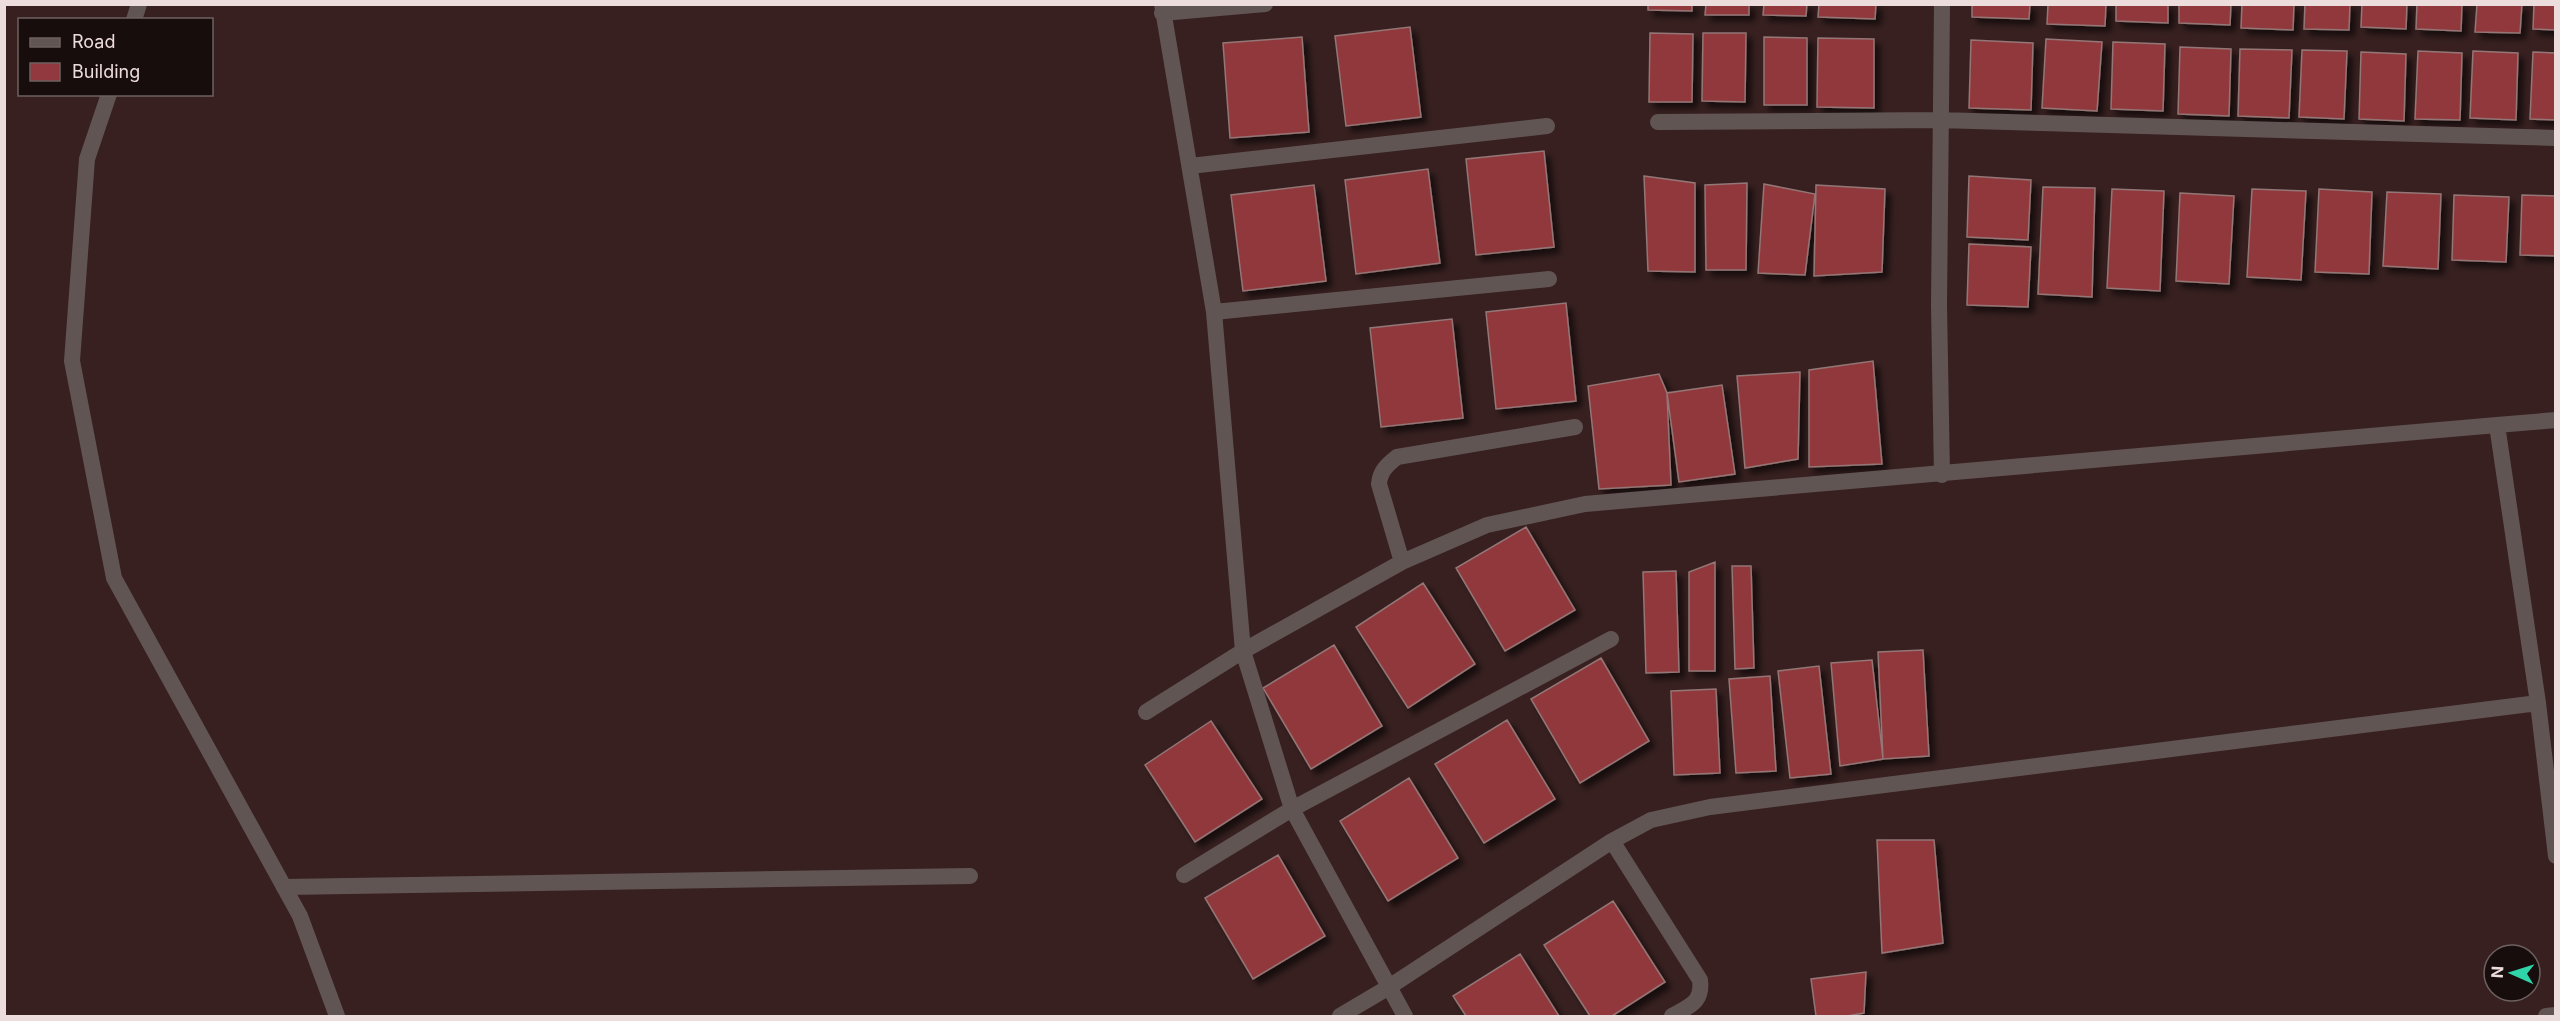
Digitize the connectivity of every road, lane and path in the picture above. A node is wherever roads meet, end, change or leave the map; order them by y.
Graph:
1 (1265, 4) edge
2 (1942, 4) edge
3 (1162, 9) edge
4 (108, 96) edge
5 (1940, 120) junction
6 (1658, 122) dead end
7 (1547, 126) dead end
8 (2556, 138) edge
9 (1190, 165) junction
10 (1549, 279) dead end
11 (1214, 312) junction
12 (2556, 420) edge
13 (2497, 425) junction
14 (1575, 427) dead end
15 (1942, 475) junction
16 (1402, 562) junction
17 (1611, 639) dead end
18 (1243, 651) junction
19 (2538, 703) junction
20 (1146, 712) dead end
21 (1292, 809) junction
22 (1612, 841) junction
23 (2556, 856) edge
24 (1184, 875) dead end
25 (970, 876) dead end
26 (284, 887) junction
27 (1389, 987) junction
28 (2556, 1015) edge
29 (338, 1017) edge
30 (1340, 1017) edge
31 (1405, 1017) edge
32 (1672, 1017) edge
33 (2546, 1017) edge

1 - 3 street
2 - 5 street
3 - 9 street
4 - 26 street
5 - 6 street
5 - 8 street
5 - 15 street
7 - 9 street
9 - 11 street
10 - 11 street
11 - 18 street
12 - 13 street
13 - 15 street
13 - 19 street
14 - 16 street
15 - 16 street
16 - 18 street
17 - 21 street
18 - 20 street
18 - 21 street
19 - 22 street
19 - 23 street
21 - 24 street
21 - 27 street
22 - 27 street
22 - 32 street
25 - 26 street
26 - 29 street
27 - 30 street
27 - 31 street
28 - 33 street

